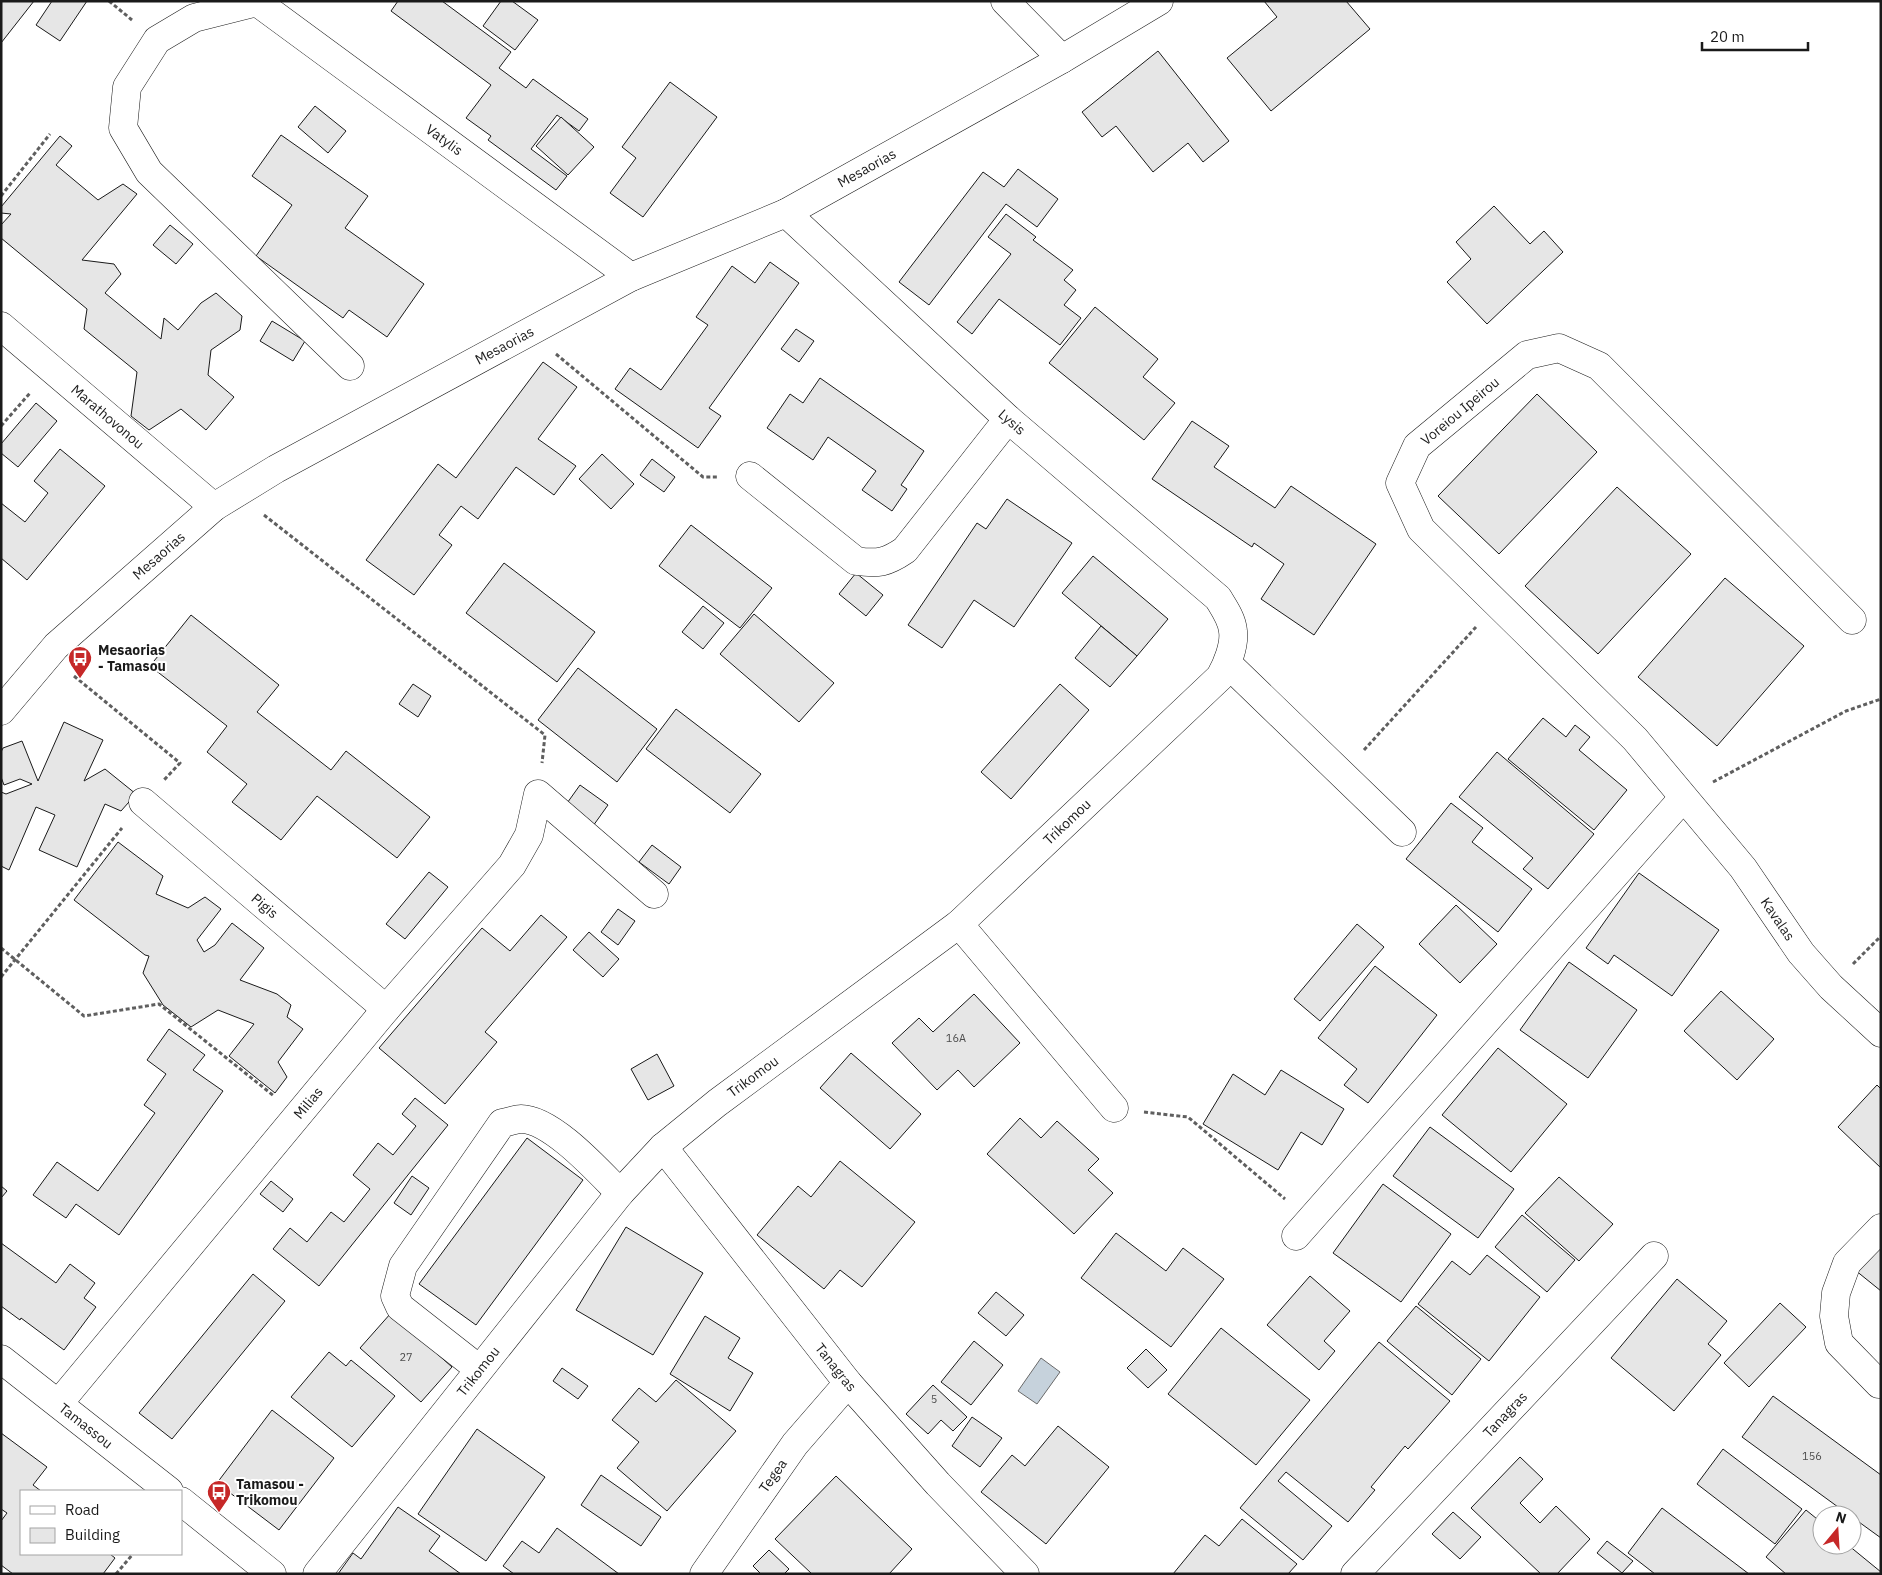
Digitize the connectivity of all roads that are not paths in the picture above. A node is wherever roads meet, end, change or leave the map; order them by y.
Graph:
1 (1005, 1) edge
2 (1159, 1) edge
3 (257, 2) edge
4 (1062, 59) junction
5 (786, 213) junction
6 (631, 278) junction
7 (1, 326) edge
8 (350, 366) dead end
9 (1008, 419) junction
10 (750, 476) road end
11 (225, 500) junction
12 (1852, 620) dead end
13 (1234, 632) joint
14 (1228, 664) junction
15 (1, 711) edge
16 (1683, 798) junction
17 (143, 802) road end
18 (1402, 832) dead end
19 (654, 894) dead end
20 (959, 924) junction
21 (386, 1009) junction
22 (1881, 1033) edge
23 (1114, 1108) road end
24 (662, 1147) junction
25 (620, 1193) junction
26 (1303, 1228) road end
27 (1881, 1228) edge
28 (1654, 1256) dead end
29 (1, 1359) edge
30 (479, 1370) junction
31 (848, 1383) junction
32 (1879, 1384) dead end
33 (59, 1403) junction
34 (168, 1490) edge
35 (182, 1502) edge
36 (272, 1574) edge
37 (317, 1574) edge
38 (704, 1574) edge
39 (1025, 1574) edge
40 (1355, 1574) edge

1 - 4 street
2 - 4 street, Mesaorias
3 - 6 street, Vatylis
3 - 8 street
4 - 5 street, Mesaorias
5 - 6 street, Mesaorias
5 - 9 street, Lysis
6 - 11 street, Mesaorias
7 - 11 street, Marathovonou
9 - 10 street
9 - 13 street, Lysis
11 - 15 street, Mesaorias
12 - 16 street, Voreiou Ipeirou
13 - 14 street, Trikomou
14 - 18 street
14 - 20 street, Trikomou
16 - 22 street, Kavalas
16 - 26 street
17 - 21 street, Pigis
19 - 21 street, Milias
20 - 23 street
20 - 24 street, Trikomou
21 - 33 street, Milias
24 - 25 street, Trikomou
24 - 31 street, Tanagras
25 - 30 street, Trikomou
25 - 30 street
27 - 32 street
28 - 40 street, Tanagras
29 - 33 street, Tamassou
30 - 37 street, Trikomou
31 - 38 street, Tegea
31 - 39 street, Tanagras
33 - 34 street, Tamassou
35 - 36 street

